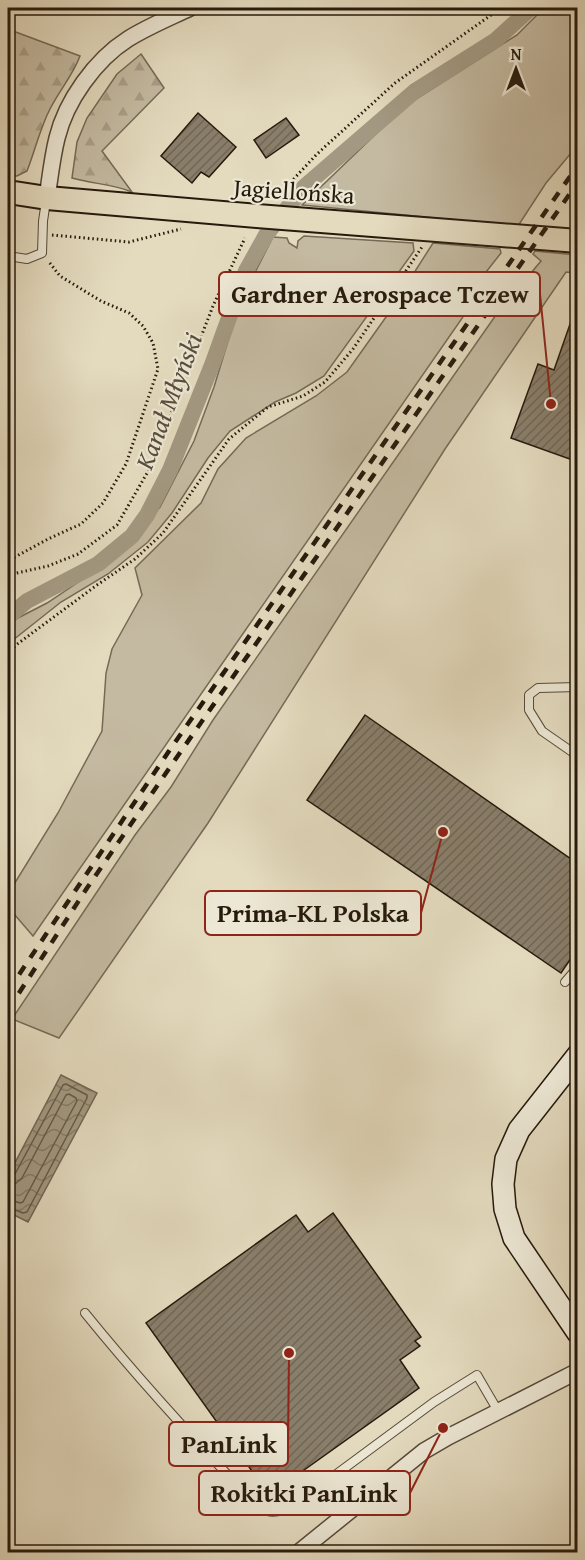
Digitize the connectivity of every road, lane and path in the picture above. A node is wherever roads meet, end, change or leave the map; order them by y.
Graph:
1 (190, 8) edge
2 (501, 8) edge
3 (8, 192) edge
4 (46, 198) junction
5 (273, 200) dead end
6 (186, 228) dead end
7 (428, 229) junction
8 (42, 233) junction
9 (245, 238) dead end
10 (578, 241) edge
11 (42, 253) junction
12 (8, 256) edge
13 (8, 564) edge
14 (8, 575) edge
15 (8, 654) edge
16 (578, 687) edge
17 (578, 756) edge
18 (578, 967) edge
19 (565, 982) dead end
20 (578, 1055) edge
21 (85, 1313) dead end
22 (578, 1333) edge
23 (578, 1371) edge
24 (498, 1411) junction
25 (299, 1552) edge

1 - 4 street
2 - 5 path
3 - 4 main road, Jagiellońska
4 - 7 main road, Jagiellońska
4 - 8 lane
6 - 8 path
7 - 10 main road, Jagiellońska
7 - 15 path
8 - 11 lane
9 - 14 path
11 - 12 lane
11 - 13 path
16 - 17 lane
18 - 19 lane
20 - 22 street
21 - 24 lane
23 - 24 street
24 - 25 street

